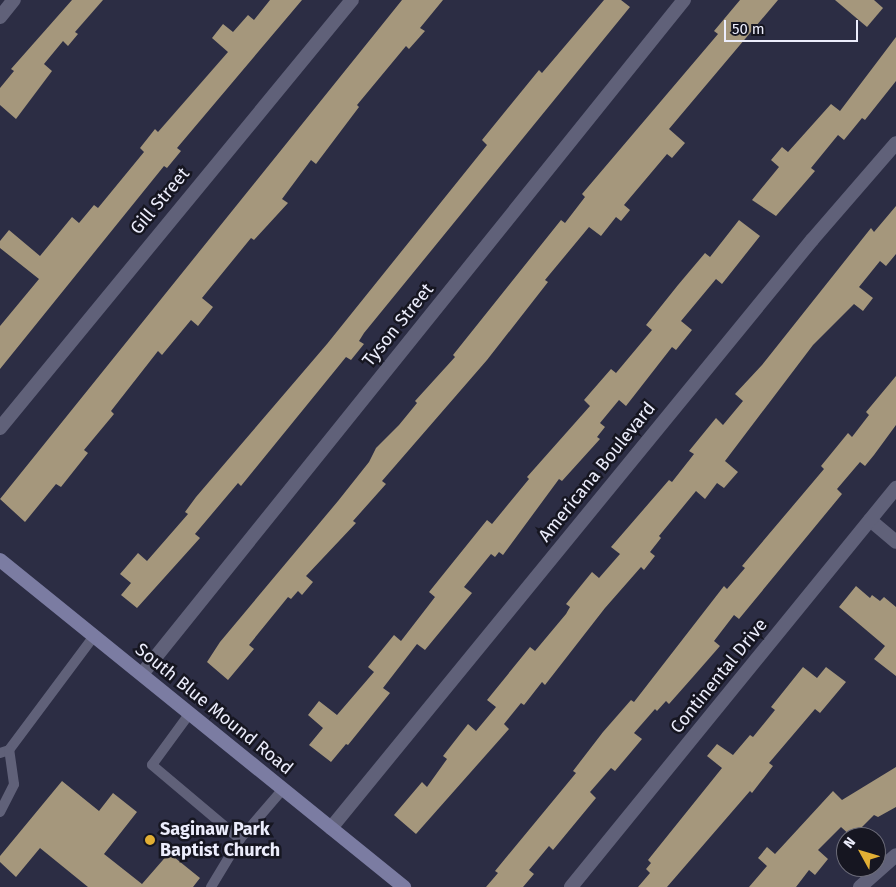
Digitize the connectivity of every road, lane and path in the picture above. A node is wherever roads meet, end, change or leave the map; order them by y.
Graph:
1 (14, 0) edge
2 (352, 0) edge
3 (684, 0) edge
4 (0, 17) edge
5 (896, 143) edge
6 (0, 428) edge
7 (896, 488) edge
8 (870, 520) junction
9 (896, 542) edge
10 (1, 564) edge
11 (94, 636) junction
12 (142, 674) junction
13 (190, 713) junction
14 (4, 752) edge
15 (283, 789) junction
16 (0, 812) edge
17 (331, 828) junction
18 (240, 839) junction
19 (896, 854) edge
20 (211, 887) edge
21 (404, 887) edge
22 (571, 887) edge
23 (860, 887) edge

1 - 4 street
2 - 6 street, Gill Street
3 - 12 street, Tyson Street
5 - 17 street, Americana Boulevard
7 - 8 street, Continental Drive
8 - 9 street
8 - 22 street, Continental Drive
10 - 11 main road, South Blue Mound Road
11 - 12 main road, South Blue Mound Road
11 - 14 lane
12 - 13 main road, South Blue Mound Road
13 - 15 main road, South Blue Mound Road
13 - 18 lane
14 - 16 lane
15 - 17 main road, South Blue Mound Road
15 - 18 lane
17 - 21 main road, South Blue Mound Road
18 - 20 lane
19 - 23 street

